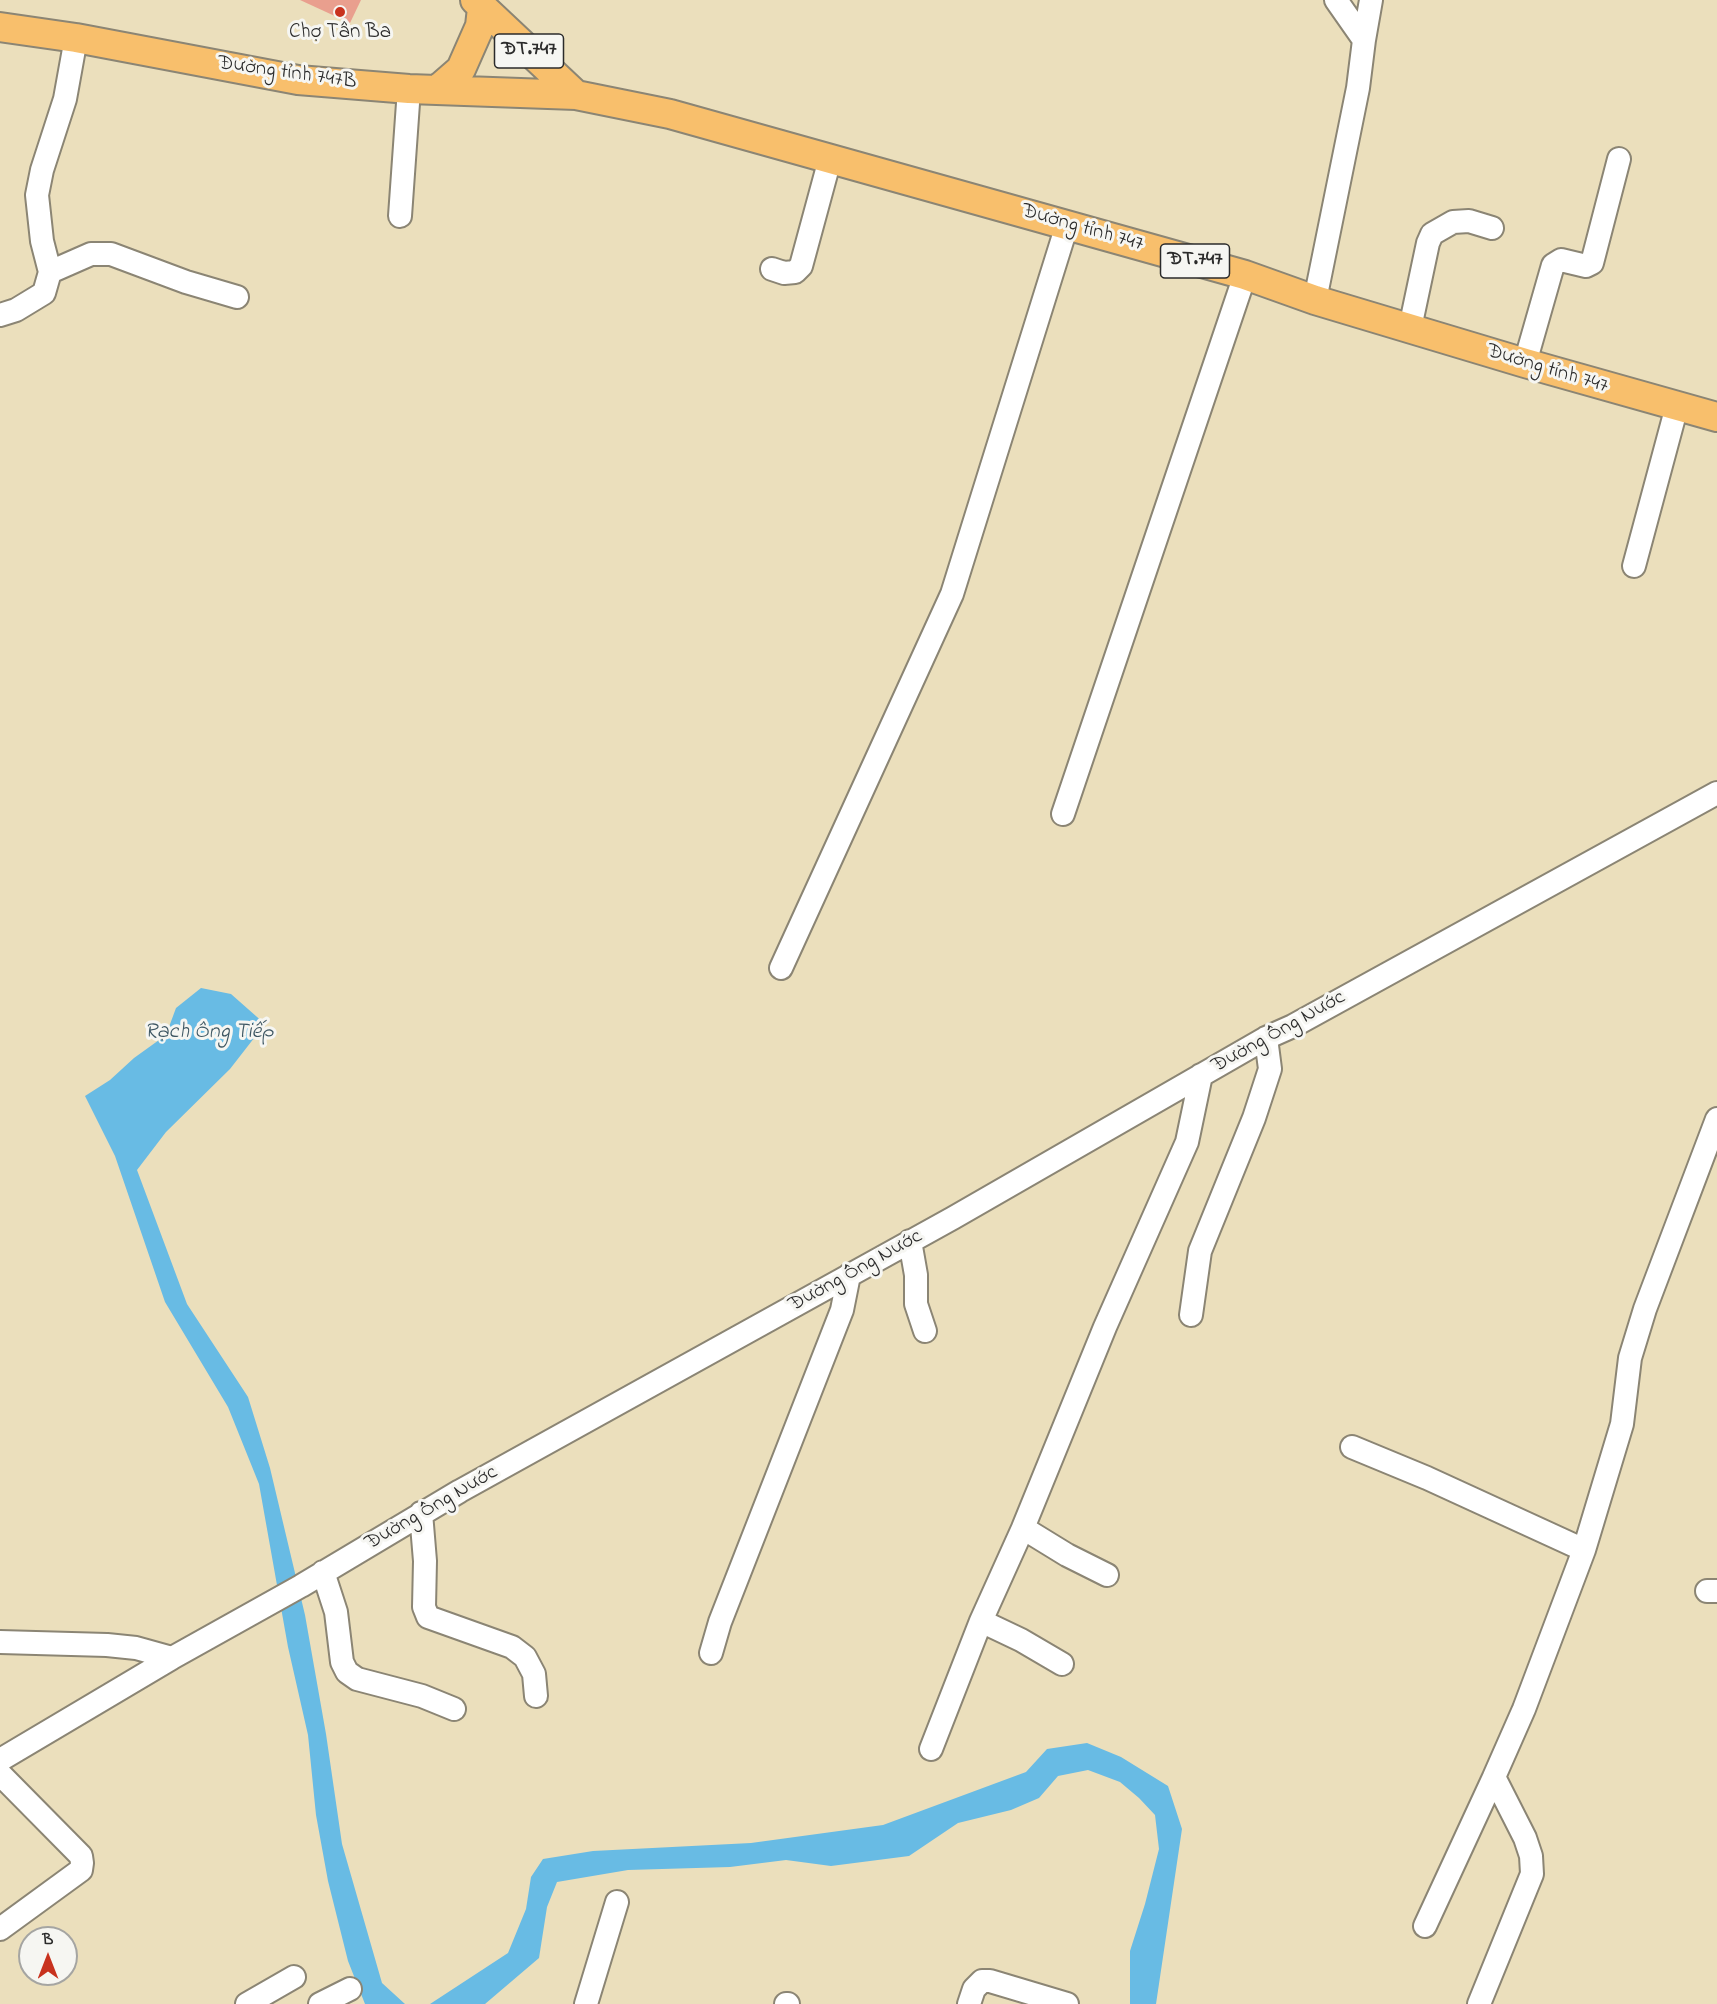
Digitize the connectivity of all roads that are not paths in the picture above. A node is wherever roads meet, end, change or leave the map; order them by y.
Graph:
1 (1336, 0) edge
2 (1371, 0) edge
3 (478, 4) edge
4 (0, 27) edge
5 (76, 38) junction
6 (1364, 40) junction
7 (409, 89) junction
8 (438, 89) junction
9 (576, 94) junction
10 (830, 159) junction
11 (1619, 159) dead end
12 (400, 216) dead end
13 (1068, 225) junction
14 (1492, 228) dead end
15 (772, 269) dead end
16 (50, 272) junction
17 (1245, 275) junction
18 (237, 297) dead end
19 (1315, 300) junction
20 (0, 315) edge
21 (1410, 328) junction
22 (1525, 363) junction
23 (1677, 406) junction
24 (1716, 413) edge
25 (1634, 566) dead end
26 (1717, 793) edge
27 (1063, 814) dead end
28 (781, 968) dead end
29 (1266, 1038) junction
30 (1201, 1075) junction
31 (1717, 1119) edge
32 (910, 1241) junction
33 (849, 1275) junction
34 (1191, 1314) dead end
35 (925, 1331) dead end
36 (1352, 1447) dead end
37 (422, 1513) junction
38 (1023, 1528) junction
39 (1584, 1550) junction
40 (323, 1572) junction
41 (1107, 1575) dead end
42 (981, 1621) junction
43 (0, 1642) edge
44 (711, 1653) dead end
45 (172, 1658) junction
46 (1062, 1664) dead end
47 (536, 1696) dead end
48 (453, 1709) dead end
49 (931, 1749) dead end
50 (0, 1760) edge
51 (0, 1774) edge
52 (1494, 1777) junction
53 (617, 1902) dead end
54 (1425, 1926) dead end
55 (0, 1929) edge
56 (294, 1977) dead end
57 (350, 1989) dead end
58 (247, 2004) edge
59 (320, 2004) edge
60 (586, 2004) edge
61 (969, 2004) edge
62 (1067, 2004) edge
63 (1479, 2004) edge

1 - 6 street
2 - 6 street
3 - 8 main road
3 - 9 main road, ĐT.747
4 - 5 main road, Đường tỉnh 747B
5 - 7 main road, Đường tỉnh 747B
5 - 16 street
6 - 19 street
7 - 8 main road, Đường tỉnh 747B
7 - 12 street
8 - 9 main road, Đường tỉnh 747B
9 - 10 main road, Đường tỉnh 747 / ĐT.747
10 - 13 main road, Đường tỉnh 747 / ĐT.747
10 - 15 street
11 - 22 street
13 - 17 main road, Đường tỉnh 747 / ĐT.747
13 - 28 street
14 - 21 street
16 - 18 street
16 - 20 street
17 - 19 main road, Đường tỉnh 747 / ĐT.747
17 - 27 street
19 - 21 main road, Đường tỉnh 747 / ĐT.747
21 - 22 main road, Đường tỉnh 747 / ĐT.747
22 - 23 main road, Đường tỉnh 747 / ĐT.747
23 - 24 main road, Đường tỉnh 747 / ĐT.747
23 - 25 street
26 - 29 street, Đường Ống Nước
29 - 30 street, Đường Ống Nước
29 - 34 street
30 - 32 street, Đường Ống Nước
30 - 38 street
31 - 39 street
32 - 33 street, Đường Ống Nước
32 - 35 street
33 - 37 street, Đường Ống Nước
33 - 44 street
36 - 39 street
37 - 40 street, Đường Ống Nước
37 - 47 street
38 - 41 street
38 - 42 street
39 - 52 street
40 - 45 street, Đường Ống Nước
40 - 48 street
42 - 46 street
42 - 49 street
43 - 45 street
45 - 50 street, Đường Ống Nước
51 - 55 street
52 - 54 street
52 - 63 street
53 - 60 street
56 - 58 street
57 - 59 street
61 - 62 street

